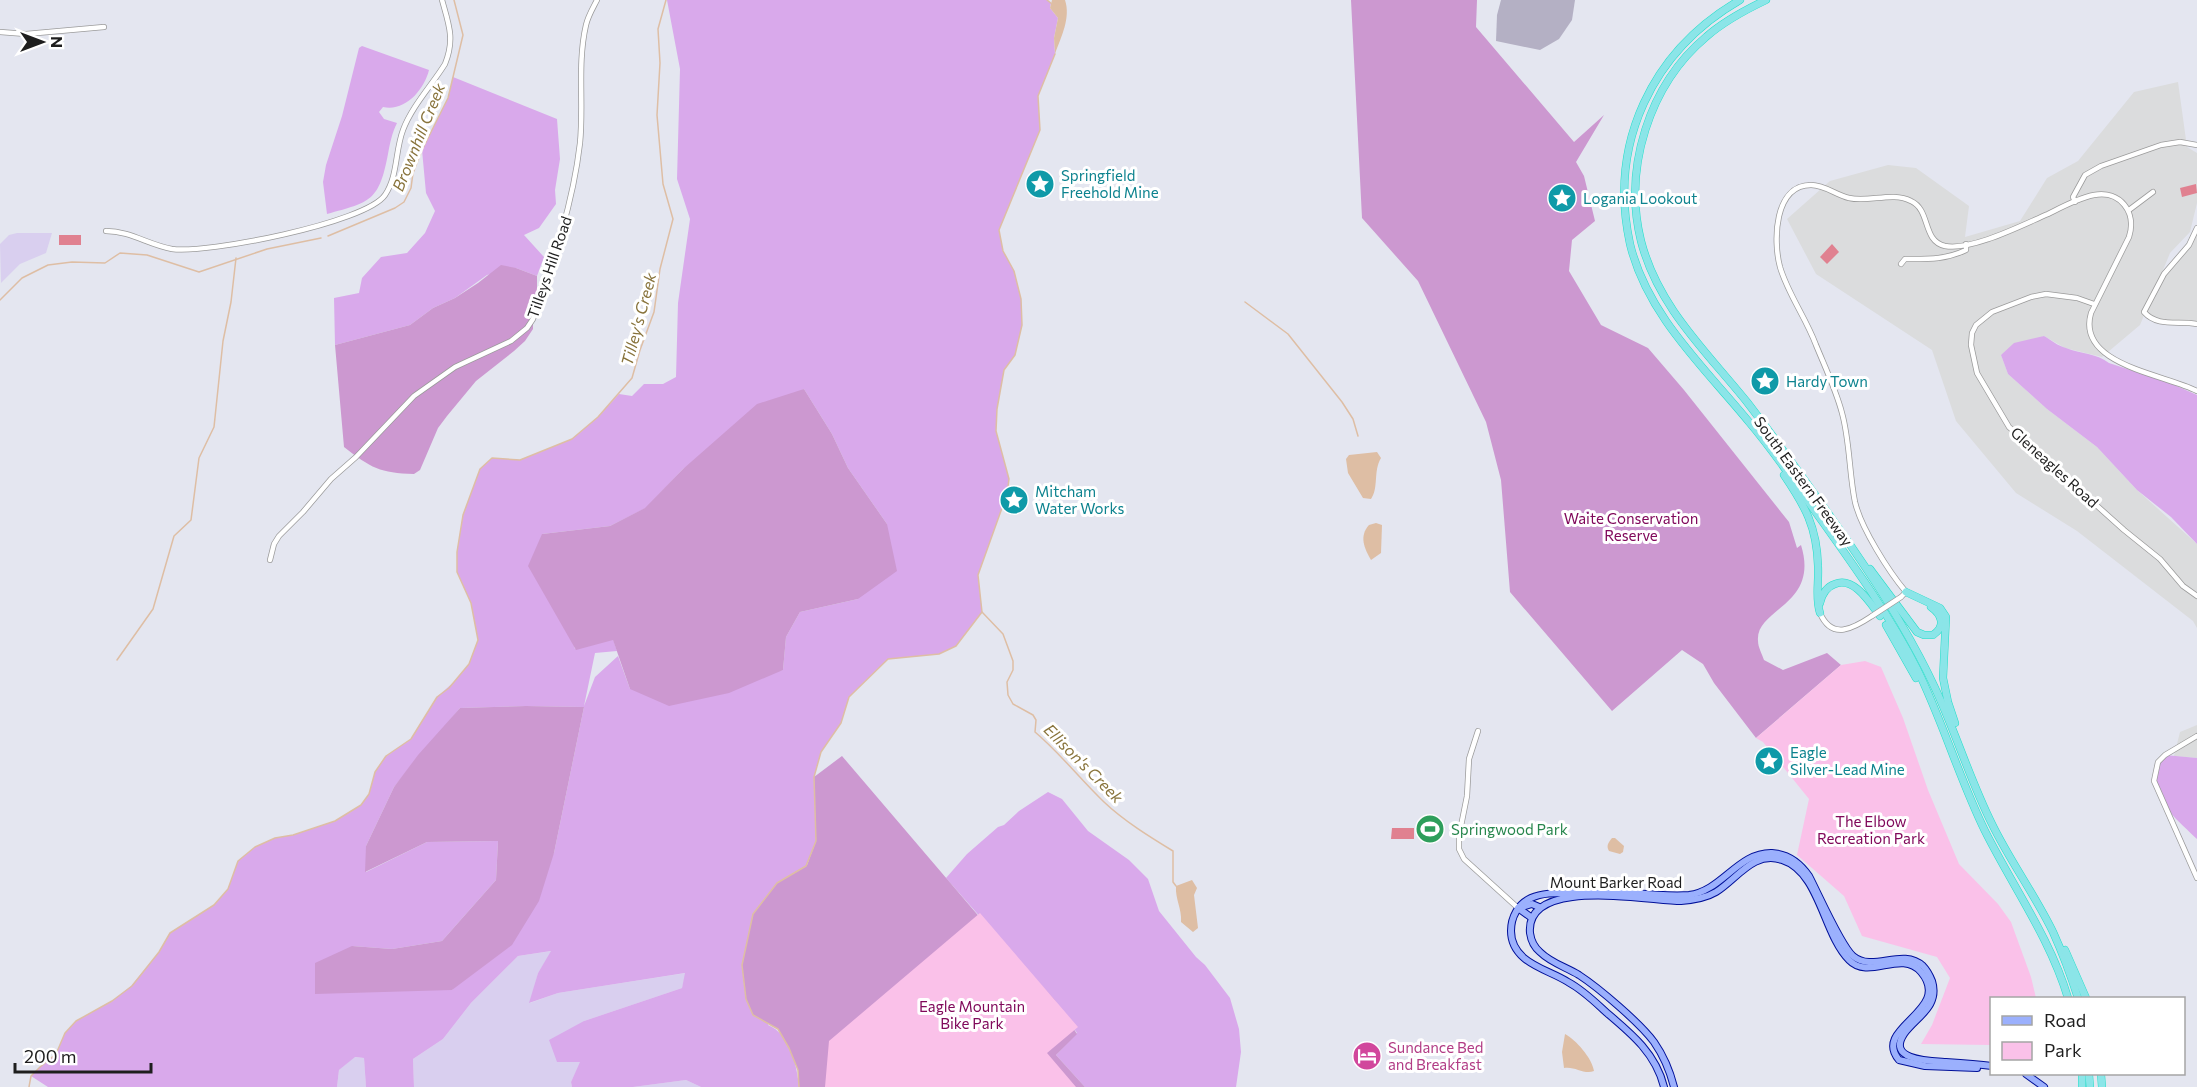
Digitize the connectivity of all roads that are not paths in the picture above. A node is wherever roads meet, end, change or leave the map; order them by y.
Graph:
1 (442, 0) edge
2 (597, 0) edge
3 (1740, 0) edge
4 (1766, 0) edge
5 (104, 27) dead end
6 (0, 32) edge
7 (2197, 145) edge
8 (2153, 192) dead end
9 (2074, 202) junction
10 (2129, 210) junction
11 (2197, 228) edge
12 (106, 231) dead end
13 (1966, 244) junction
14 (1900, 264) dead end
15 (2094, 304) junction
16 (2197, 324) edge
17 (2197, 391) edge
18 (1752, 425) junction
19 (1853, 549) junction
20 (270, 560) dead end
21 (1904, 595) junction
22 (2197, 596) edge
23 (1820, 614) junction
24 (1930, 700) junction
25 (1478, 731) dead end
26 (2197, 736) edge
27 (1981, 802) junction
28 (2197, 878) edge
29 (1539, 907) junction
30 (1518, 908) junction
31 (1532, 918) junction
32 (2052, 931) junction
33 (2067, 997) edge
34 (2077, 997) edge
35 (2085, 997) edge
36 (1990, 1067) edge
37 (1990, 1067) edge
38 (2028, 1075) edge
39 (2033, 1075) edge
40 (1664, 1087) edge
41 (1674, 1087) edge
42 (2046, 1087) edge

1 - 12 street
2 - 20 street, Tilleys Hill Road
3 - 18 highway, South Eastern Freeway
4 - 19 highway, South Eastern Freeway
5 - 6 street
7 - 9 street
8 - 10 street
9 - 10 street
9 - 13 street
10 - 15 street
11 - 16 street
13 - 14 street
13 - 21 street
15 - 17 street
15 - 22 street, Gleneagles Road
18 - 23 highway
18 - 24 highway, South Eastern Freeway
19 - 21 highway
19 - 27 highway, South Eastern Freeway
21 - 23 street, bridge
21 - 27 highway
23 - 24 highway
24 - 33 highway, South Eastern Freeway
25 - 30 street
26 - 28 street
27 - 32 highway, South Eastern Freeway
29 - 30 main road
29 - 31 main road, Mount Barker Road
29 - 37 main road, Mount Barker Road
30 - 31 main road
30 - 36 main road, Mount Barker Road
30 - 40 main road
31 - 41 main road
32 - 34 highway, South Eastern Freeway
32 - 35 highway
38 - 42 main road
39 - 42 main road

